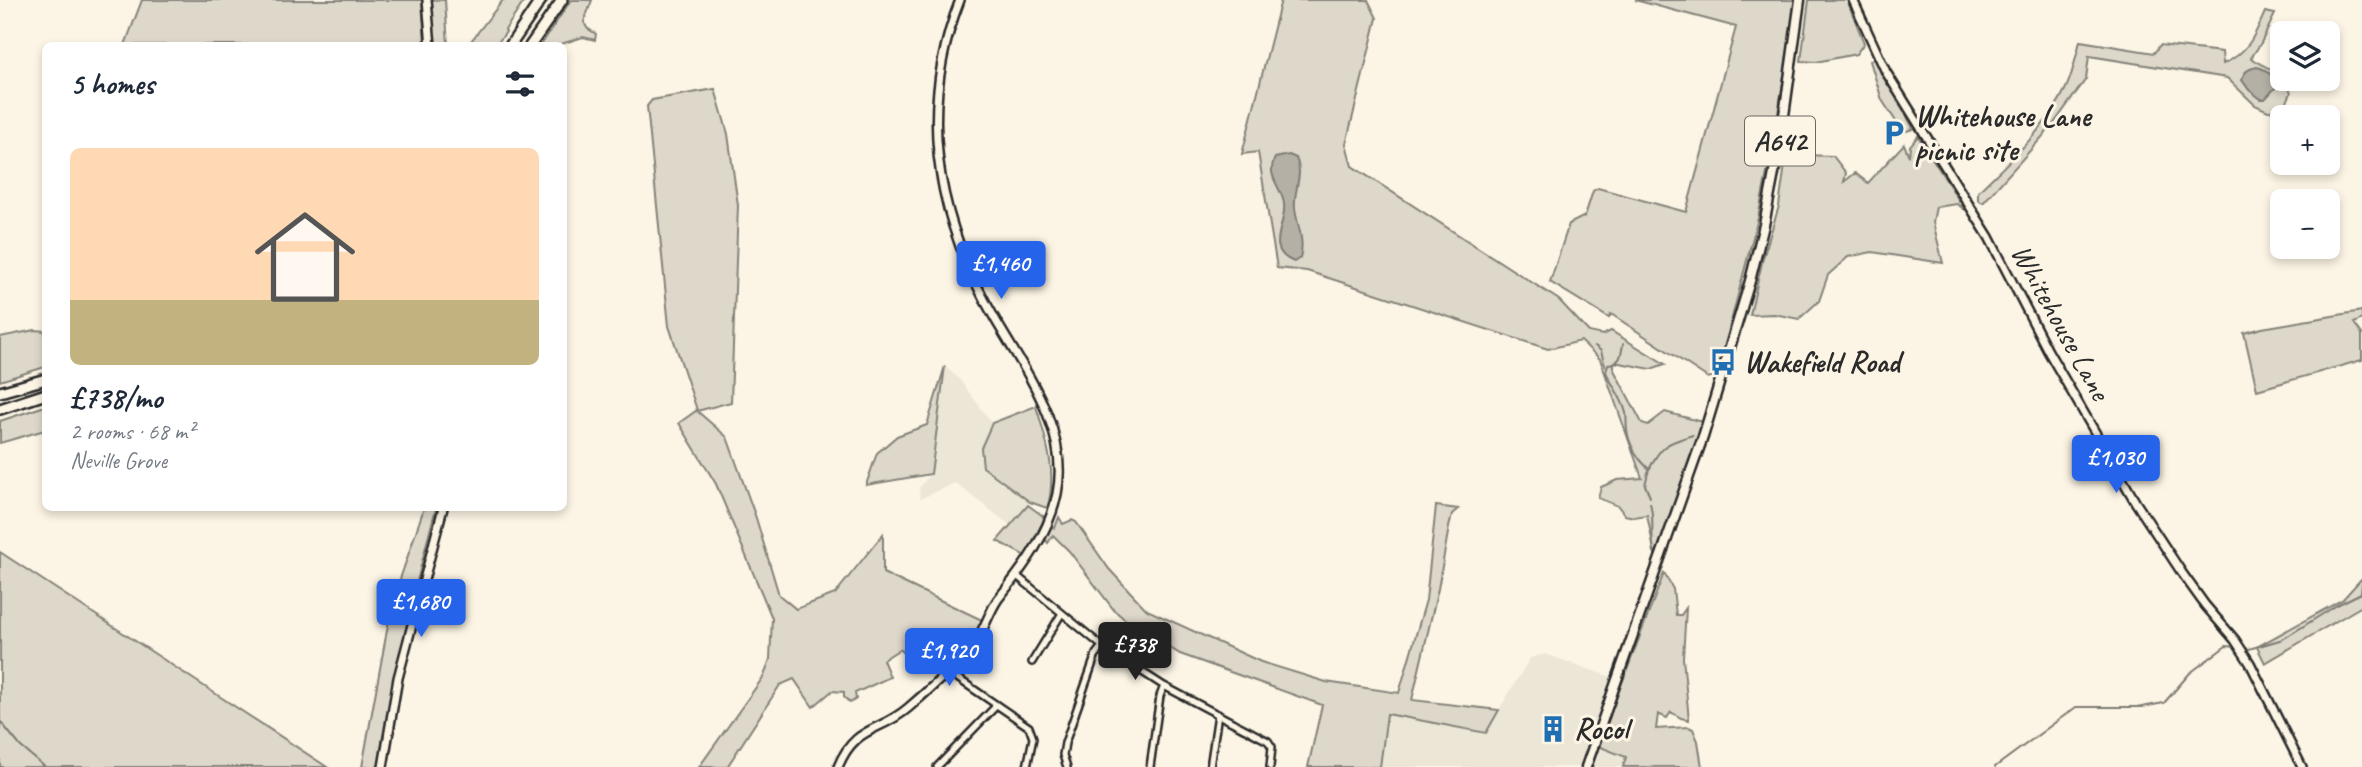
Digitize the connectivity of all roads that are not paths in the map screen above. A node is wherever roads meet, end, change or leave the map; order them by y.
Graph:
1 (428, 0) edge
2 (541, 0) edge
3 (562, 0) edge
4 (960, 0) edge
5 (1800, 0) edge
6 (1853, 0) edge
7 (431, 42) edge
8 (513, 42) edge
9 (533, 42) edge
10 (42, 380) edge
11 (0, 392) edge
12 (42, 395) edge
13 (0, 409) edge
14 (442, 511) edge
15 (1017, 576) junction
16 (1062, 613) junction
17 (1101, 646) junction
18 (1032, 662) dead end
19 (947, 671) junction
20 (1164, 686) junction
21 (997, 705) junction
22 (1218, 714) junction
23 (940, 766) edge
24 (383, 767) edge
25 (838, 767) edge
26 (1027, 767) edge
27 (1067, 767) edge
28 (1150, 767) edge
29 (1210, 767) edge
30 (1270, 767) edge
31 (1586, 767) edge
32 (2302, 767) edge

1 - 7 street
2 - 8 highway
3 - 9 highway
4 - 15 street
5 - 31 main road, A642
6 - 32 street, Whitehouse Lane
10 - 11 highway
12 - 13 highway
14 - 24 street
15 - 16 street
15 - 19 street
16 - 17 street
16 - 18 street
17 - 20 street
17 - 27 street
19 - 21 street
19 - 25 street
20 - 22 street
20 - 28 street
21 - 23 street
21 - 26 street
22 - 29 street
22 - 30 street

